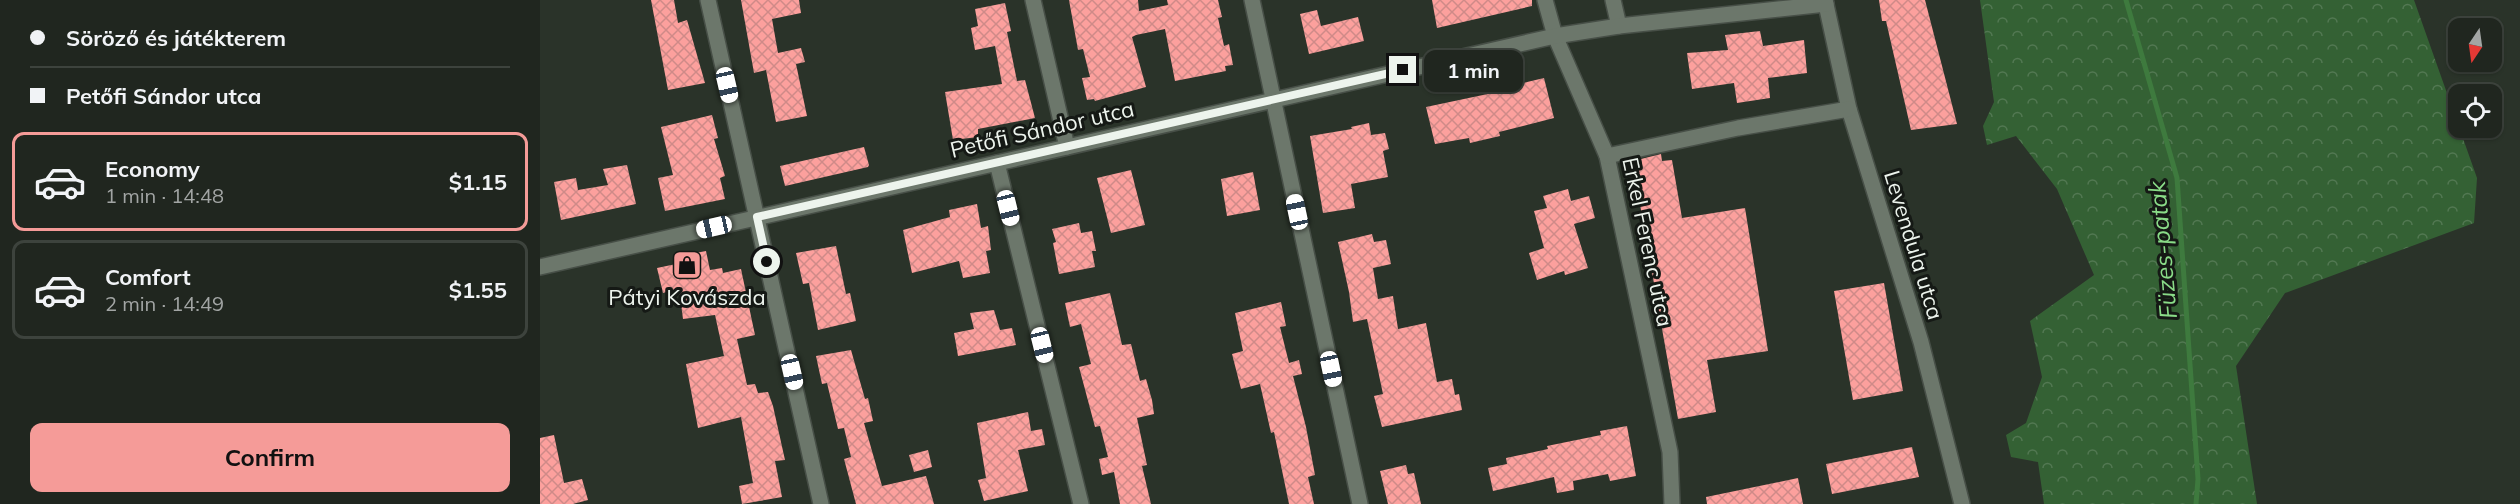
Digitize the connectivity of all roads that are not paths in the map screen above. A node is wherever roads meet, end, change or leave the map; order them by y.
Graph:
1 (708, 0) edge
2 (1033, 0) edge
3 (1252, 0) edge
4 (1545, 0) edge
5 (1613, 0) edge
6 (1826, 2) edge
7 (1619, 26) junction
8 (1555, 36) junction
9 (1273, 100) junction
10 (1849, 110) junction
11 (1067, 147) junction
12 (1608, 156) junction
13 (997, 163) junction
14 (757, 217) junction
15 (540, 267) edge
16 (821, 504) edge
17 (1081, 504) edge
18 (1360, 504) edge
19 (1672, 504) edge
20 (1962, 504) edge

1 - 14 street
2 - 11 street
3 - 9 street
4 - 8 street, Erkel Ferenc utca
5 - 7 street
6 - 7 street, Petőfi Sándor utca
6 - 10 street, Levendula utca
7 - 8 street, Petőfi Sándor utca
8 - 9 street, Petőfi Sándor utca
8 - 12 street, Erkel Ferenc utca
9 - 11 street, Petőfi Sándor utca
9 - 18 street
10 - 12 street
10 - 20 street, Levendula utca
11 - 13 street, Petőfi Sándor utca
12 - 19 street, Erkel Ferenc utca
13 - 14 street, Petőfi Sándor utca
13 - 17 street
14 - 15 street, Petőfi Sándor utca
14 - 16 street

